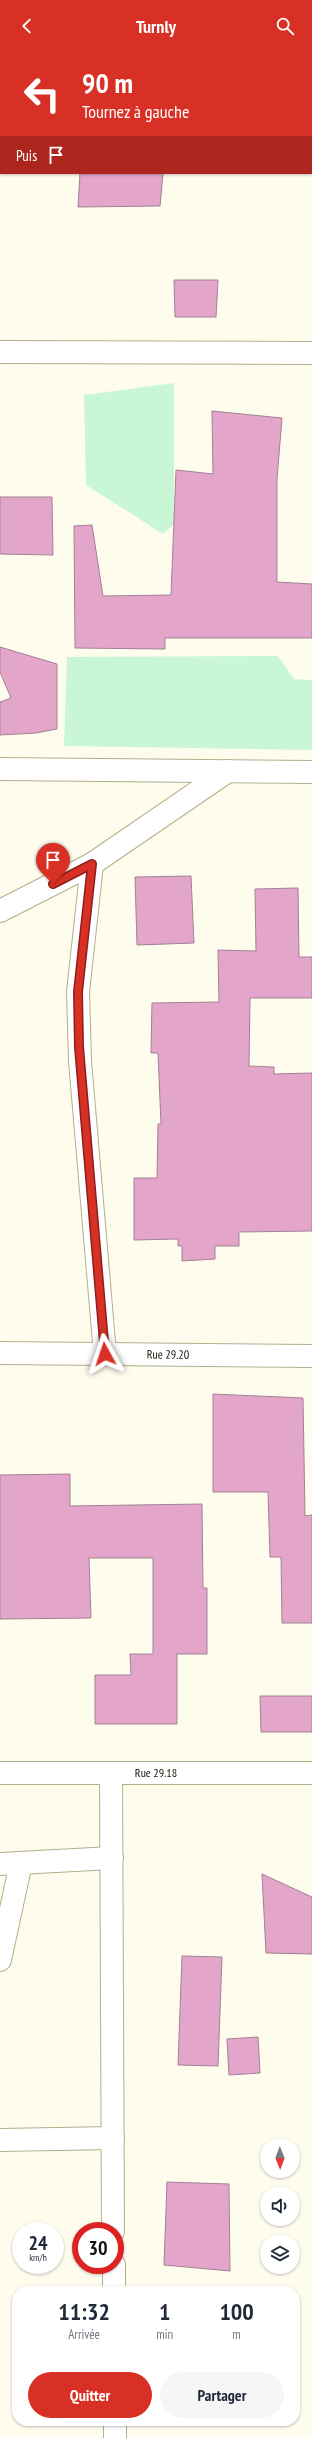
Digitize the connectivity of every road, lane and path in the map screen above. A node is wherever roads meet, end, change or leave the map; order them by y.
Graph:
1 (0, 352) edge
2 (312, 354) edge
3 (0, 769) edge
4 (228, 771) junction
5 (312, 772) edge
6 (92, 864) junction
7 (0, 911) edge
8 (0, 1353) edge
9 (105, 1354) junction
10 (312, 1356) edge
11 (0, 1773) edge
12 (111, 1773) junction
13 (312, 1773) edge
14 (112, 1858) junction
15 (10, 1864) edge
16 (0, 1957) edge
17 (113, 2138) junction
18 (0, 2140) edge
19 (113, 2222) edge
20 (114, 2274) edge
21 (114, 2286) edge
22 (115, 2426) edge
23 (115, 2438) edge

1 - 2 street
3 - 4 street
4 - 5 street
4 - 6 street
6 - 7 street
6 - 9 street
8 - 9 street, Rue 29.20
9 - 10 street, Rue 29.20
11 - 12 street, Rue 29.18
12 - 13 street, Rue 29.18
12 - 14 street
14 - 15 street
14 - 17 street
15 - 16 street
17 - 18 street
17 - 19 street
20 - 21 street
22 - 23 street

